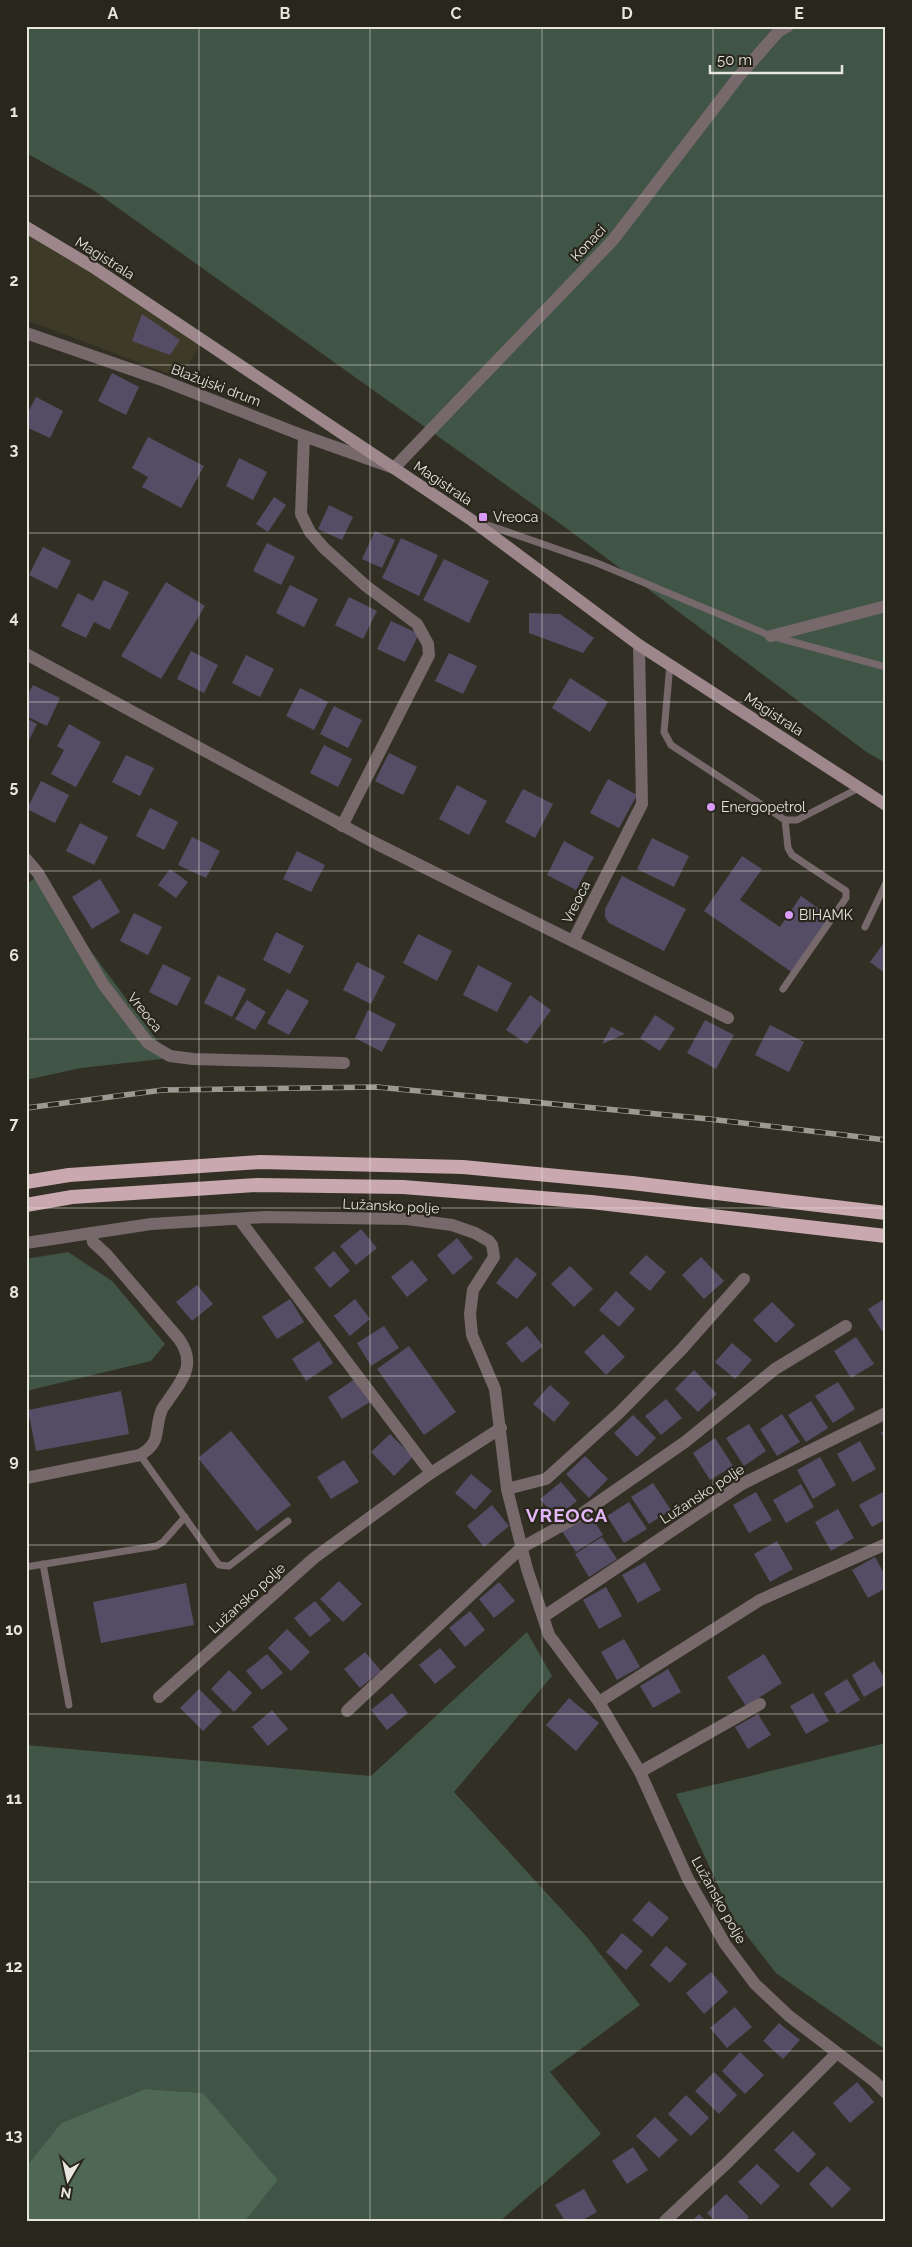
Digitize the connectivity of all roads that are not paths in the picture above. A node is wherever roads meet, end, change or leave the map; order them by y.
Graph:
1 (788, 26) edge
2 (26, 227) edge
3 (26, 333) edge
4 (304, 436) junction
5 (394, 468) junction
6 (470, 519) junction
7 (886, 606) edge
8 (771, 636) junction
9 (639, 645) junction
10 (26, 654) edge
11 (670, 664) junction
12 (886, 667) edge
13 (859, 788) junction
14 (886, 805) edge
15 (785, 820) junction
16 (342, 826) junction
17 (26, 859) edge
18 (886, 883) edge
19 (865, 927) dead end
20 (573, 942) junction
21 (783, 989) dead end
22 (728, 1018) dead end
23 (344, 1062) dead end
24 (26, 1182) edge
25 (26, 1204) edge
26 (886, 1213) edge
27 (239, 1219) junction
28 (91, 1232) junction
29 (886, 1236) edge
30 (26, 1243) edge
31 (744, 1279) dead end
32 (846, 1326) dead end
33 (886, 1413) edge
34 (501, 1428) junction
35 (140, 1455) junction
36 (431, 1473) junction
37 (26, 1478) edge
38 (507, 1489) junction
39 (185, 1517) junction
40 (288, 1521) dead end
41 (886, 1544) edge
42 (521, 1548) junction
43 (43, 1564) junction
44 (26, 1567) edge
45 (543, 1617) junction
46 (159, 1697) dead end
47 (599, 1702) junction
48 (760, 1704) dead end
49 (69, 1705) dead end
50 (347, 1711) dead end
51 (640, 1772) junction
52 (837, 2054) junction
53 (886, 2093) edge
54 (665, 2221) edge

1 - 5 street, Konaci
2 - 5 main road, Magistrala
3 - 4 street, Blažujski drum
4 - 5 street, Blažujski drum
4 - 16 street
5 - 6 main road, Magistrala
6 - 8 lane
6 - 9 main road, Magistrala
7 - 8 street
8 - 12 lane
9 - 11 main road, Magistrala
9 - 20 street, Vreoca
10 - 16 street
11 - 13 main road, Magistrala
11 - 15 lane
13 - 14 main road, Magistrala
13 - 15 lane
15 - 21 lane
16 - 20 street
17 - 23 street, Vreoca
18 - 19 lane
20 - 22 street
24 - 26 highway
25 - 29 highway
27 - 28 street, Lužansko polje
27 - 34 street, Lužansko polje
27 - 36 street
28 - 30 street, Lužansko polje
28 - 35 street
31 - 38 street
32 - 42 street
33 - 45 street, Lužansko polje
34 - 36 street, Lužansko polje
34 - 38 street, Lužansko polje
35 - 37 street
35 - 39 lane
36 - 46 street, Lužansko polje
38 - 42 street, Lužansko polje
39 - 40 lane
39 - 43 lane
41 - 47 street
42 - 45 street, Lužansko polje
42 - 50 street
43 - 44 lane
43 - 49 lane
45 - 47 street, Lužansko polje
47 - 51 street, Lužansko polje
48 - 51 street
51 - 52 street, Lužansko polje
52 - 53 street, Lužansko polje
52 - 54 street

